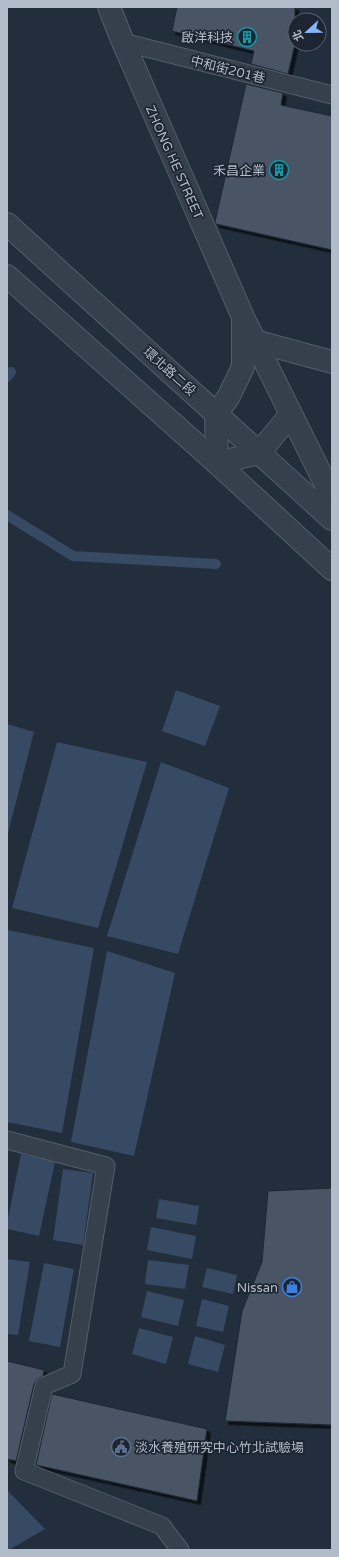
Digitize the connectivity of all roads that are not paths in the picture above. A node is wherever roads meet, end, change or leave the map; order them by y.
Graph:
1 (109, 7) edge
2 (123, 42) junction
3 (332, 95) edge
4 (7, 224) edge
5 (7, 276) edge
6 (243, 317) junction
7 (255, 341) junction
8 (332, 362) edge
9 (216, 413) junction
10 (291, 414) junction
11 (260, 453) junction
12 (217, 463) junction
13 (332, 497) edge
14 (332, 519) edge
15 (332, 569) edge
16 (7, 1140) edge
17 (180, 1550) edge

1 - 2 street, ZHONG HE STREET
2 - 3 lane, 中和街201巷
2 - 6 street, ZHONG HE STREET
4 - 9 street, 環北路二段
5 - 12 street
6 - 7 street, ZHONG HE STREET
6 - 9 street, ZHONG HE STREET
7 - 8 street
7 - 10 street, ZHONG HE STREET
9 - 11 street, 環北路二段
9 - 12 street
10 - 11 street
10 - 13 street, ZHONG HE STREET
11 - 12 street
11 - 14 street, 環北路二段
12 - 15 street
16 - 17 lane

